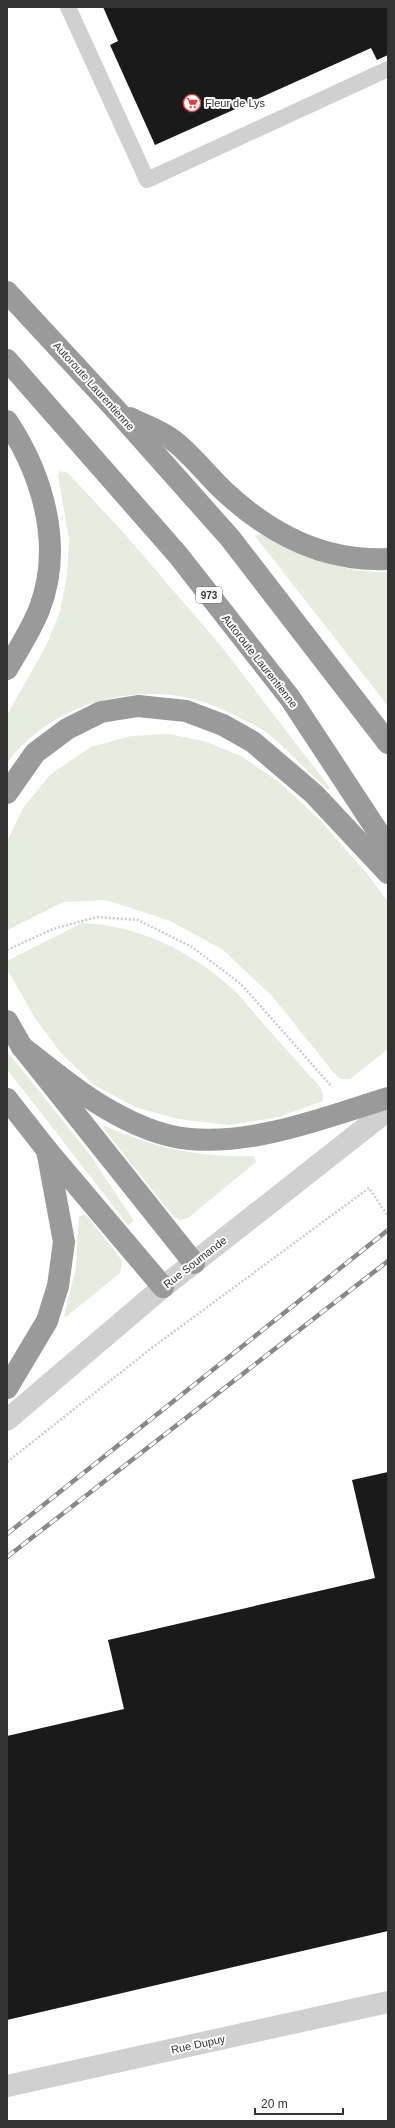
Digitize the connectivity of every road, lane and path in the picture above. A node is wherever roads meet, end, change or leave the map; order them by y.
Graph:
1 (68, 7) edge
2 (388, 69) edge
3 (7, 292) edge
4 (7, 360) edge
5 (118, 412) junction
6 (7, 421) edge
7 (388, 559) edge
8 (7, 669) edge
9 (388, 743) edge
10 (7, 793) edge
11 (388, 847) edge
12 (388, 873) edge
13 (7, 950) edge
14 (7, 1021) edge
15 (22, 1047) junction
16 (335, 1090) dead end
17 (388, 1098) edge
18 (7, 1099) edge
19 (388, 1110) edge
20 (47, 1150) junction
21 (388, 1216) edge
22 (194, 1263) junction
23 (163, 1287) junction
24 (7, 1388) edge
25 (7, 1420) edge
26 (7, 1462) edge
27 (388, 2002) edge
28 (7, 2086) edge

1 - 2 lane
3 - 5 highway, Autoroute Laurentienne
4 - 11 highway, Autoroute Laurentienne / 973
5 - 7 highway
5 - 9 highway, Autoroute Laurentienne
6 - 8 highway
10 - 12 highway
13 - 16 path
14 - 15 highway
15 - 17 highway
15 - 22 highway
18 - 20 highway
19 - 22 street, Rue Soumande
20 - 23 highway
20 - 24 highway
21 - 26 path
22 - 23 street, Rue Soumande
23 - 25 street, Rue Soumande
27 - 28 street, Rue Dupuy

